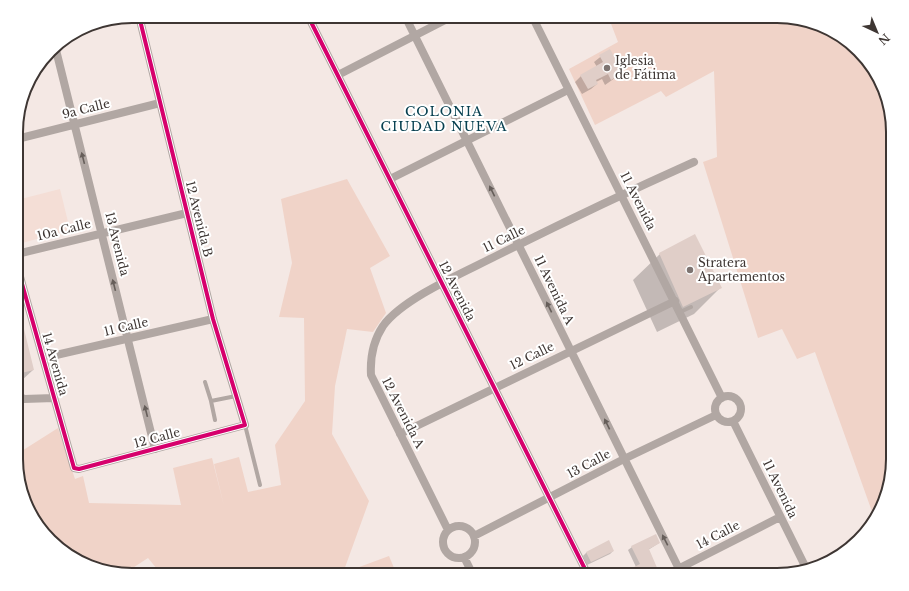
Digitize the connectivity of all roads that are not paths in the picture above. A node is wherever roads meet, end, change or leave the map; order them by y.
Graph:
1 (141, 23) edge
2 (312, 23) edge
3 (408, 23) edge
4 (439, 23) edge
5 (535, 23) edge
6 (414, 35) junction
7 (57, 53) edge
8 (338, 75) junction
9 (568, 90) junction
10 (160, 103) junction
11 (74, 125) junction
12 (23, 138) edge
13 (467, 140) junction
14 (694, 162) dead end
15 (390, 179) junction
16 (621, 195) junction
17 (187, 213) junction
18 (102, 234) junction
19 (518, 245) junction
20 (23, 253) edge
21 (442, 283) junction
22 (23, 287) edge
23 (675, 301) junction
24 (691, 307) dead end
25 (400, 309) joint
26 (680, 312) junction
27 (213, 319) junction
28 (128, 339) junction
29 (571, 350) junction
30 (43, 358) junction
31 (205, 382) dead end
32 (495, 387) junction
33 (236, 396) junction
34 (23, 398) edge
35 (54, 398) junction
36 (722, 398) junction
37 (211, 401) junction
38 (716, 415) junction
39 (215, 420) dead end
40 (733, 421) junction
41 (245, 425) junction
42 (400, 434) junction
43 (156, 448) junction
44 (624, 459) junction
45 (74, 468) joint
46 (260, 485) dead end
47 (550, 497) junction
48 (780, 517) junction
49 (448, 530) junction
50 (474, 536) junction
51 (464, 557) junction
52 (804, 564) edge
53 (470, 568) edge
54 (585, 568) edge
55 (679, 568) edge
56 (688, 568) edge

1 - 10 street, 12 Avenida B
2 - 8 street, 12 Avenida
3 - 6 street, 11 Avenida A
4 - 6 street
5 - 9 street, 11 Avenida
6 - 8 street
6 - 13 street, 11 Avenida A
7 - 11 street, 13 Avenida
8 - 15 street, 12 Avenida
9 - 13 street
9 - 16 street, 11 Avenida
10 - 11 street, 9a Calle
10 - 17 street, 12 Avenida B
11 - 12 street, 9a Calle
18 -> 11 street, 13 Avenida
13 - 15 street
19 -> 13 street, 11 Avenida A
14 - 16 street, 11 Calle
15 - 21 street, 12 Avenida
16 - 19 street, 11 Calle
16 - 23 street, 11 Avenida
17 - 18 street, 10a Calle
17 - 27 street, 12 Avenida B
18 - 20 street, 10a Calle
28 -> 18 street, 13 Avenida
19 - 21 street, 11 Calle
29 -> 19 street, 11 Avenida A
21 - 25 street, 11 Calle
21 - 32 street, 12 Avenida
22 - 30 street, 14 Avenida
23 - 26 street, 11 Avenida
23 - 29 street, 12 Calle
24 - 26 lane
25 - 42 street, 12 Avenida A
26 - 36 street, 11 Avenida
27 - 28 street, 11 Calle
27 - 33 street, 12 Avenida B
28 - 30 street, 11 Calle
43 -> 28 street, 13 Avenida
29 - 32 street, 12 Calle
44 -> 29 street, 11 Avenida A
30 - 35 street, 14 Avenida
31 - 37 lane
32 - 42 street, 12 Calle
32 - 47 street, 12 Avenida
33 - 37 lane
33 - 41 street, 12 Avenida B
34 - 35 street
35 - 45 street, 14 Avenida
36 - 38 street
36 - 40 street
37 - 39 lane
38 - 40 street
38 - 44 street, 13 Calle
40 - 48 street, 11 Avenida
41 - 43 street, 12 Calle
41 - 46 lane
42 - 49 street, 12 Avenida A
43 - 45 street, 12 Calle
44 - 47 street, 13 Calle
55 -> 44 street, 11 Avenida A
47 - 50 street, 13 Calle
47 - 54 street, 12 Avenida
48 - 52 street, 11 Avenida
48 - 56 street, 14 Calle
49 - 50 street
49 - 51 street
50 - 51 street
51 - 53 street

